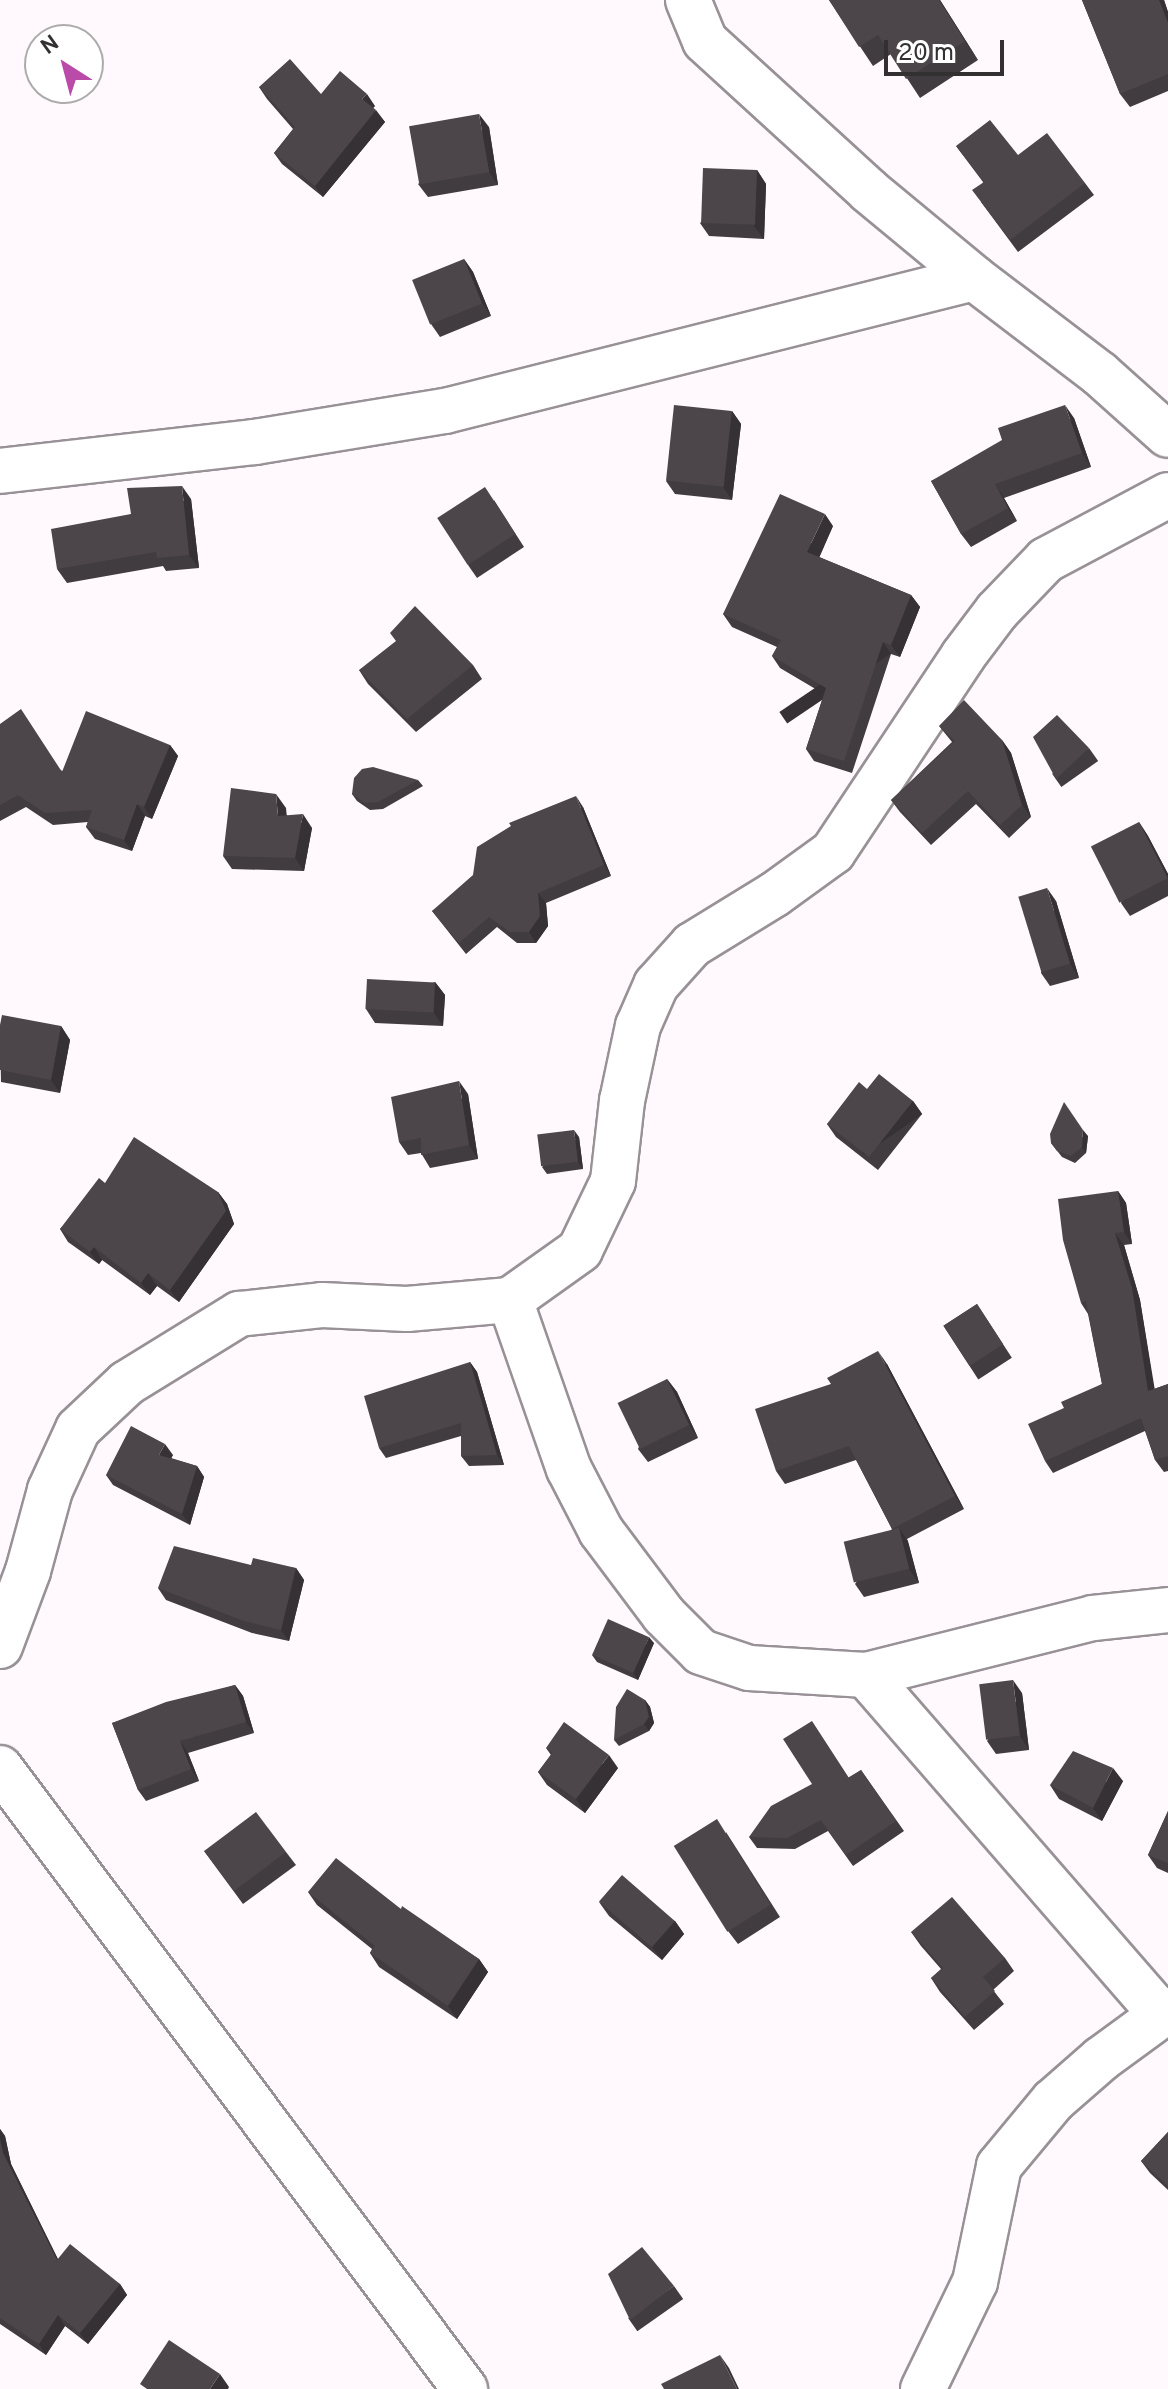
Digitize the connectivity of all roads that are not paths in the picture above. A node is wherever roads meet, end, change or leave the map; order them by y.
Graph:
1 (688, 0) edge
2 (974, 278) junction
3 (1168, 435) edge
4 (0, 471) edge
5 (1168, 495) edge
6 (510, 1300) junction
7 (1168, 1610) edge
8 (0, 1646) edge
9 (866, 1675) junction
10 (0, 1768) edge
11 (1164, 2012) edge
12 (465, 2389) edge
13 (923, 2389) edge

1 - 2 street
2 - 3 street
2 - 4 street
5 - 6 street
6 - 8 street
6 - 9 street
7 - 9 street
9 - 11 street
10 - 12 street
11 - 13 street

